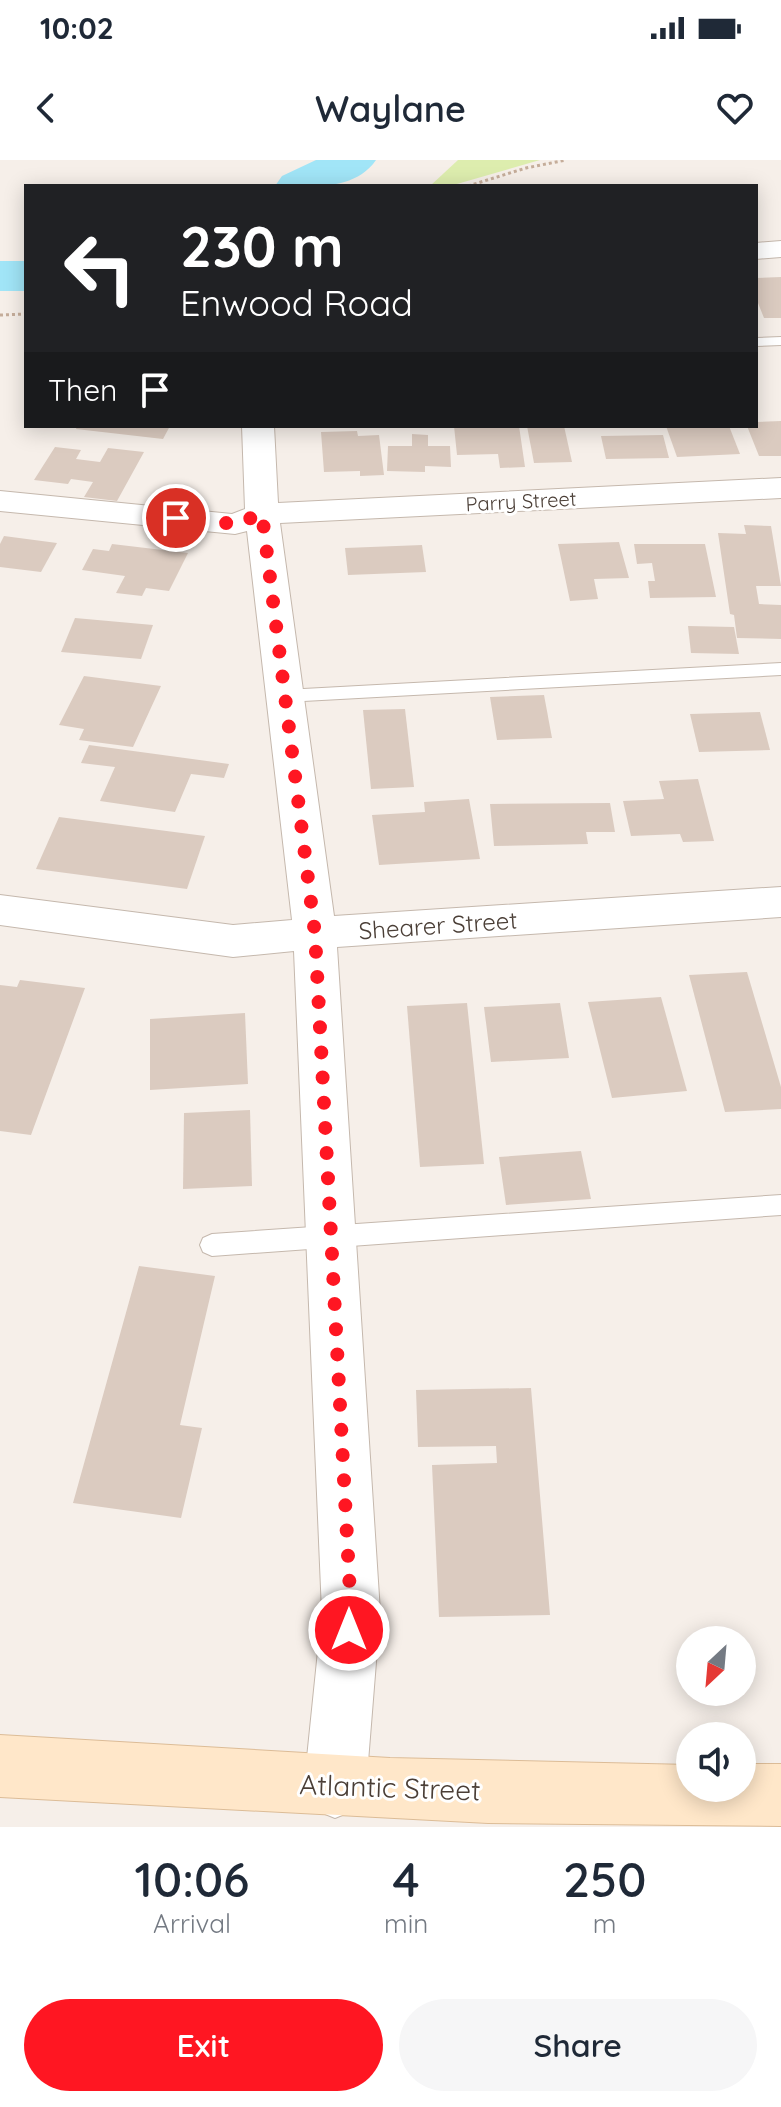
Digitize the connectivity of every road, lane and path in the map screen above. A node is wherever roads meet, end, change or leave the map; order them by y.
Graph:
1 (566, 160) edge
2 (474, 184) edge
3 (781, 249) edge
4 (758, 251) edge
5 (24, 314) edge
6 (0, 315) edge
7 (781, 341) edge
8 (758, 342) edge
9 (258, 428) edge
10 (781, 488) edge
11 (0, 501) edge
12 (262, 514) junction
13 (781, 669) edge
14 (285, 696) junction
15 (781, 902) edge
16 (0, 910) edge
17 (315, 934) junction
18 (781, 1205) edge
19 (331, 1236) junction
20 (212, 1245) dead end
21 (0, 1766) edge
22 (335, 1787) junction
23 (781, 1795) edge

1 - 2 path
3 - 4 street
5 - 6 path
7 - 8 lane
9 - 12 street
10 - 12 street, Parry Street
11 - 12 street, Parry Street
12 - 14 street
13 - 14 lane
14 - 17 street
15 - 17 street, Shearer Street
16 - 17 street, Shearer Street
17 - 19 street
18 - 19 lane
19 - 20 lane
19 - 22 street
21 - 22 main road, Atlantic Street
22 - 23 main road, Atlantic Street

